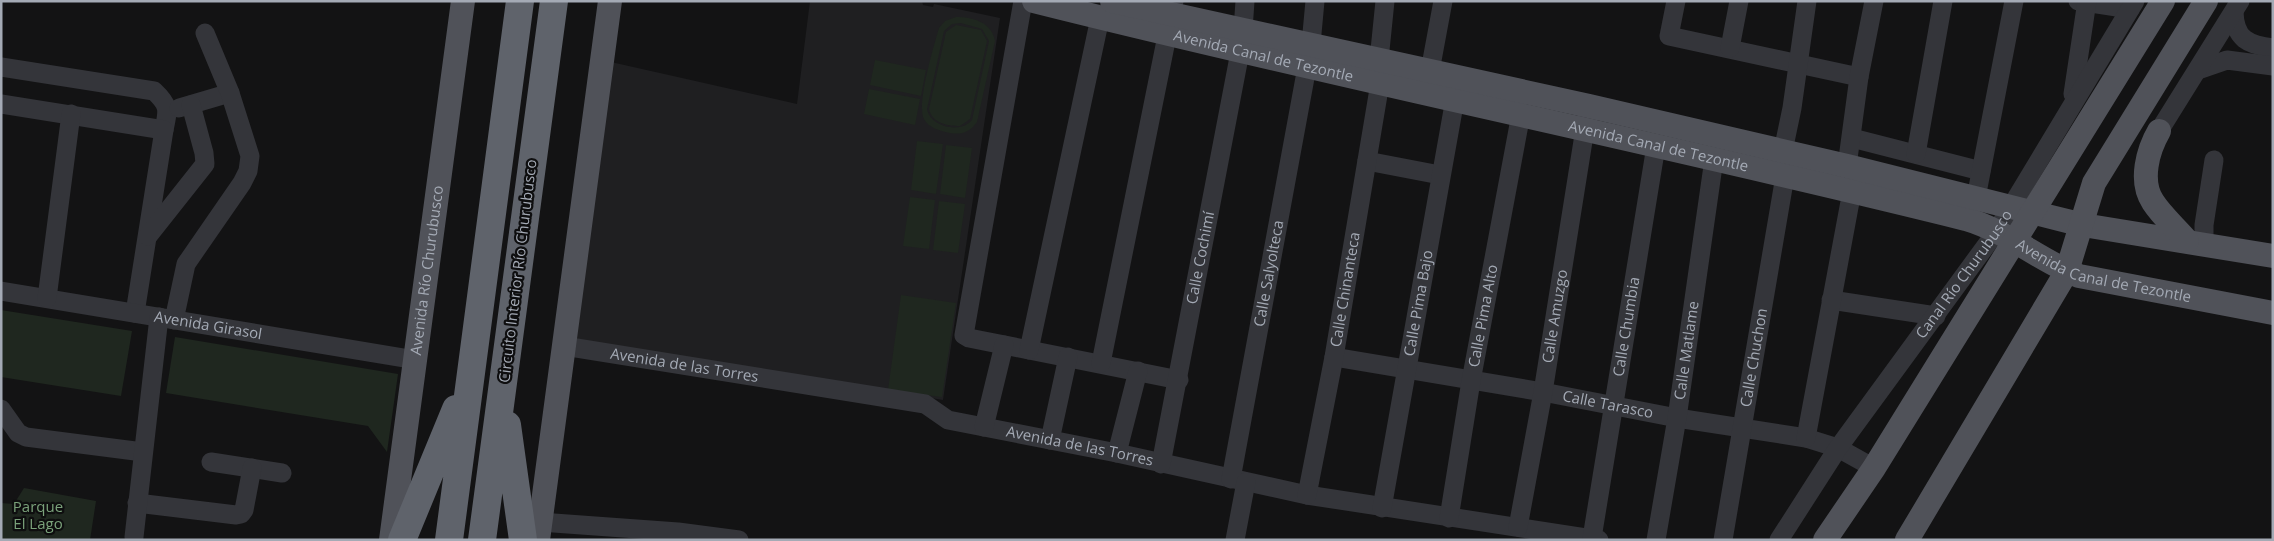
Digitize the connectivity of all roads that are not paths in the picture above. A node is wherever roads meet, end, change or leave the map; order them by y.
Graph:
1 (463, 1) edge
2 (520, 1) edge
3 (554, 1) edge
4 (610, 1) edge
5 (1024, 1) edge
6 (1034, 1) edge
7 (1245, 1) edge
8 (1315, 1) edge
9 (1385, 1) edge
10 (1443, 1) edge
11 (1676, 1) edge
12 (1739, 1) edge
13 (1808, 1) edge
14 (1874, 1) edge
15 (1943, 1) edge
16 (2014, 1) edge
17 (2163, 1) edge
18 (2206, 1) edge
19 (2084, 2) edge
20 (2132, 5) edge
21 (2237, 6) edge
22 (1106, 10) edge
23 (1172, 17) edge
24 (205, 34) dead end
25 (1241, 41) junction
26 (1310, 44) junction
27 (1730, 48) junction
28 (2273, 48) edge
29 (1798, 65) junction
30 (2273, 66) edge
31 (1, 67) edge
32 (1307, 67) junction
33 (2198, 70) junction
34 (1430, 71) junction
35 (1380, 72) junction
36 (1859, 77) junction
37 (230, 93) junction
38 (1455, 99) junction
39 (2072, 102) junction
40 (1, 104) edge
41 (191, 105) junction
42 (1589, 106) junction
43 (168, 111) junction
44 (71, 114) junction
45 (1521, 114) junction
46 (1584, 129) junction
47 (164, 130) junction
48 (2159, 131) junction
49 (1852, 138) junction
50 (1656, 146) junction
51 (1783, 151) junction
52 (1916, 154) junction
53 (1714, 159) junction
54 (2214, 160) dead end
55 (1367, 161) junction
56 (1847, 166) junction
57 (2102, 169) junction
58 (1981, 171) junction
59 (1440, 176) junction
60 (1785, 176) junction
61 (1852, 191) junction
62 (1976, 198) junction
63 (2010, 207) junction
64 (2034, 213) junction
65 (2083, 225) junction
66 (148, 237) junction
67 (2006, 237) junction
68 (2196, 242) junction
69 (2273, 256) edge
70 (2067, 271) junction
71 (1, 291) edge
72 (47, 298) junction
73 (1831, 300) junction
74 (135, 313) junction
75 (2273, 313) edge
76 (1936, 316) junction
77 (167, 318) junction
78 (1004, 345) junction
79 (564, 346) junction
80 (1030, 350) junction
81 (1068, 357) junction
82 (1334, 357) junction
83 (416, 360) junction
84 (1101, 363) junction
85 (1405, 369) junction
86 (1138, 371) junction
87 (470, 376) junction
88 (504, 378) junction
89 (1178, 380) junction
90 (1470, 380) junction
91 (1543, 392) junction
92 (1614, 405) junction
93 (1, 409) edge
94 (1677, 418) junction
95 (984, 427) junction
96 (1741, 428) junction
97 (1806, 438) junction
98 (1050, 440) junction
99 (1838, 448) junction
100 (143, 452) junction
101 (1117, 453) junction
102 (211, 462) dead end
103 (1162, 464) junction
104 (252, 468) junction
105 (1874, 468) junction
106 (282, 473) dead end
107 (1238, 481) junction
108 (1306, 495) junction
109 (137, 503) junction
110 (1382, 508) junction
111 (1449, 518) junction
112 (1518, 527) junction
113 (534, 534) edge
114 (134, 537) dead end
115 (1595, 539) edge
116 (391, 540) edge
117 (402, 540) edge
118 (449, 540) edge
119 (482, 540) edge
120 (739, 540) edge
121 (1235, 540) edge
122 (1656, 540) edge
123 (1723, 540) edge
124 (1779, 540) edge
125 (1825, 540) edge
126 (1907, 540) edge

1 - 83 main road, Avenida Río Churubusco
2 - 87 highway
3 - 88 highway, Circuito Interior Río Churubusco
4 - 79 main road
5 - 78 street
6 - 22 main road, Avenida Canal de Tezontle
7 - 25 street, Calle Cochimí
8 - 26 street
9 - 35 street, Calle Chinanteca
10 - 34 street
11 - 27 street
12 - 27 street
13 - 29 street
14 - 36 street
15 - 52 street
16 - 58 street
17 - 64 main road, Canal Río Churubusco
18 - 57 main road
19 - 20 street
19 - 39 street
20 - 39 street, Canal Río Churubusco
21 - 28 street
21 - 33 street
22 - 23 main road, Avenida Canal de Tezontle
22 - 80 street
23 - 25 main road, Avenida Canal de Tezontle
23 - 84 street
24 - 37 street
25 - 26 main road, Avenida Canal de Tezontle
25 - 32 main road, Avenida Canal de Tezontle
25 - 89 street, Calle Cochimí
26 - 35 main road, Avenida Canal de Tezontle
27 - 29 street
29 - 36 street
29 - 51 street
30 - 33 street
31 - 43 street
32 - 35 main road, Avenida Canal de Tezontle
32 - 107 street, Calle Salyolteca
33 - 48 street
34 - 35 main road, Avenida Canal de Tezontle
34 - 42 main road, Avenida Canal de Tezontle
35 - 38 main road, Avenida Canal de Tezontle
35 - 55 street, Calle Chinanteca
36 - 49 street
37 - 41 street
37 - 77 street
38 - 45 main road, Avenida Canal de Tezontle
38 - 59 street, Calle Pima Bajo
39 - 63 street, Canal Río Churubusco
40 - 44 street
41 - 43 street
41 - 66 street
42 - 46 street, Calle Amuzgo
42 - 51 main road, Avenida Canal de Tezontle
43 - 47 street
44 - 47 street
44 - 72 street
45 - 46 main road, Avenida Canal de Tezontle
45 - 90 street, Calle Pima Alto
46 - 50 main road, Avenida Canal de Tezontle
46 - 91 street, Calle Amuzgo
47 - 66 street
48 - 57 main road
48 - 68 main road
49 - 52 street
49 - 56 street
50 - 53 main road, Avenida Canal de Tezontle
50 - 92 street, Calle Chumbia
51 - 56 main road, Avenida Canal de Tezontle
52 - 58 street
53 - 60 main road, Avenida Canal de Tezontle
53 - 94 street, Calle Matlame
54 - 68 street
55 - 59 street
55 - 82 street, Calle Chinanteca
56 - 62 main road, Avenida Canal de Tezontle
57 - 65 main road
58 - 62 street
59 - 85 street, Calle Pima Bajo
60 - 61 main road, Avenida Canal de Tezontle
60 - 96 street, Calle Chuchon
61 - 67 main road, Avenida Canal de Tezontle
61 - 73 street
62 - 63 main road, Avenida Canal de Tezontle
63 - 64 main road, Avenida Canal de Tezontle
63 - 67 street, Canal Río Churubusco
64 - 65 main road, Avenida Canal de Tezontle
64 - 67 main road, Canal Río Churubusco
65 - 68 main road, Avenida Canal de Tezontle
65 - 70 main road
66 - 74 street
67 - 70 main road, Avenida Canal de Tezontle
67 - 76 street, Canal Río Churubusco
67 - 105 main road, Canal Río Churubusco
68 - 69 main road, Avenida Canal de Tezontle
70 - 75 main road, Avenida Canal de Tezontle
70 - 126 main road
71 - 72 street, Avenida Girasol
72 - 74 street, Avenida Girasol
73 - 76 street
73 - 97 street
74 - 77 street, Avenida Girasol
76 - 99 street, Canal Río Churubusco
77 - 83 street, Avenida Girasol
77 - 100 street
78 - 80 street
78 - 95 street
79 - 95 street, Avenida de las Torres
79 - 113 main road
80 - 81 street
81 - 84 street
81 - 98 street
82 - 85 street, Calle Tarasco
82 - 108 street, Calle Chinanteca
83 - 116 main road, Avenida Río Churubusco
84 - 86 street
85 - 90 street, Calle Tarasco
85 - 110 street, Calle Pima Bajo
86 - 89 street
86 - 101 street
87 - 117 highway
87 - 118 highway
88 - 113 highway
88 - 119 highway, Circuito Interior Río Churubusco
89 - 103 street, Calle Cochimí
90 - 91 street, Calle Tarasco
90 - 111 street, Calle Pima Alto
91 - 92 street, Calle Tarasco
91 - 112 street, Calle Amuzgo
92 - 94 street, Calle Tarasco
92 - 115 street, Calle Chumbia
93 - 100 street
94 - 96 street, Calle Tarasco
94 - 122 street, Calle Matlame
95 - 98 street, Avenida de las Torres
96 - 97 street, Calle Tarasco
96 - 123 street, Calle Chuchon
97 - 99 street, Calle Tarasco
98 - 101 street, Avenida de las Torres
99 - 105 street, Calle Tarasco
99 - 124 street, Canal Río Churubusco
100 - 109 street
101 - 103 street, Avenida de las Torres
102 - 104 street
103 - 107 street, Avenida de las Torres
104 - 106 street
104 - 109 street
105 - 125 main road, Canal Río Churubusco
107 - 108 street, Avenida de las Torres
107 - 121 street, Calle Salyolteca
108 - 110 street, Avenida de las Torres
109 - 114 street
110 - 111 street, Avenida de las Torres
111 - 112 street, Avenida de las Torres
112 - 115 street, Avenida de las Torres
113 - 120 street

